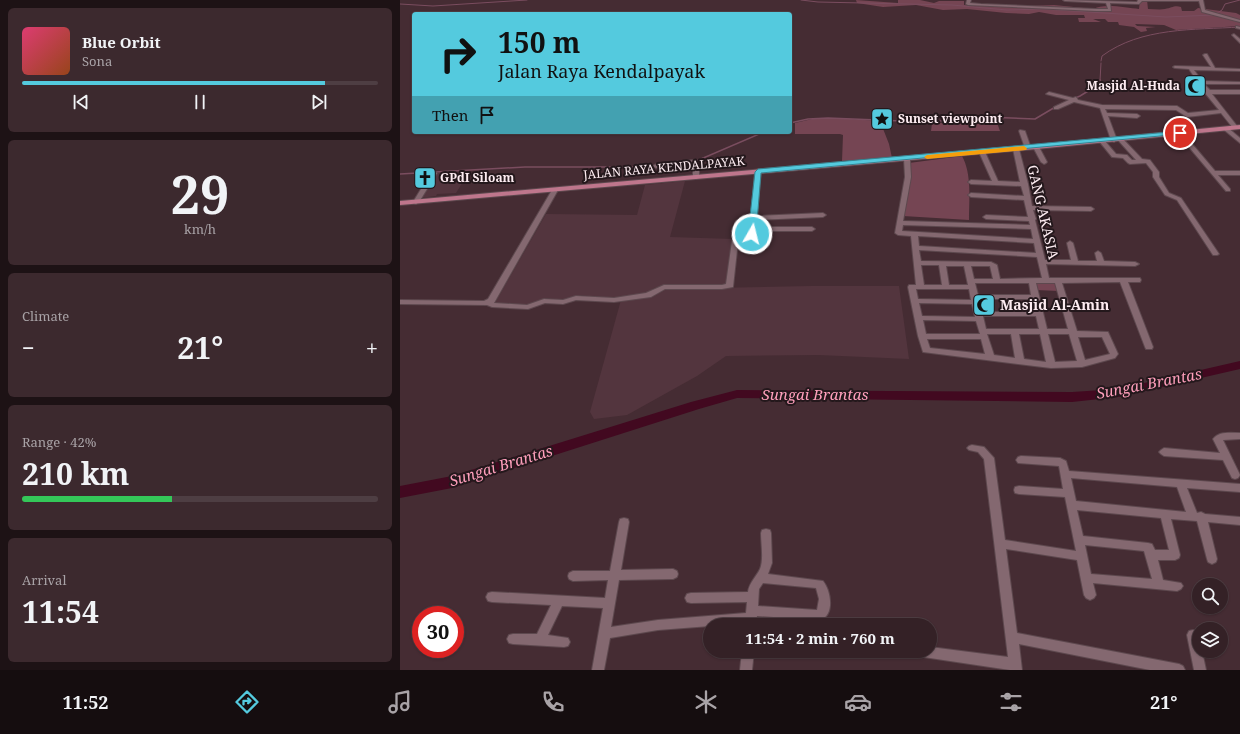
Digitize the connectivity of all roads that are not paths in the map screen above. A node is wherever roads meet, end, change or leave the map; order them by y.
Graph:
1 (969, 0) edge
2 (982, 0) edge
3 (996, 0) edge
4 (1010, 0) edge
5 (1024, 0) edge
6 (1038, 0) edge
7 (1052, 0) edge
8 (1066, 0) edge
9 (1140, 0) edge
10 (1201, 0) edge
11 (1080, 1) edge
12 (1094, 1) junction
13 (1108, 2) junction
14 (981, 5) junction
15 (995, 6) junction
16 (1009, 7) junction
17 (1023, 7) junction
18 (1038, 7) junction
19 (1053, 7) junction
20 (1067, 8) junction
21 (1081, 9) junction
22 (1096, 10) junction
23 (1240, 21) edge
24 (1234, 35) dead end
25 (1240, 42) edge
26 (1206, 55) dead end
27 (1175, 68) dead end
28 (1190, 68) junction
29 (1214, 69) junction
30 (1240, 70) edge
31 (1200, 82) junction
32 (1240, 83) edge
33 (1207, 92) junction
34 (1240, 92) edge
35 (1049, 94) dead end
36 (1074, 98) junction
37 (1102, 106) junction
38 (1056, 108) dead end
39 (1222, 111) junction
40 (1104, 114) junction
41 (1137, 116) dead end
42 (1238, 127) edge
43 (1225, 128) junction
44 (1022, 132) dead end
45 (1180, 133) junction
46 (1117, 140) junction
47 (1102, 141) junction
48 (1240, 141) edge
49 (1032, 148) junction
50 (1016, 149) junction
51 (982, 152) junction
52 (907, 159) junction
53 (1044, 162) dead end
54 (1140, 162) junction
55 (656, 166) dead end
56 (758, 172) junction
57 (434, 173) dead end
58 (1214, 173) junction
59 (1240, 173) edge
60 (696, 178) junction
61 (971, 182) dead end
62 (996, 183) junction
63 (1025, 184) junction
64 (555, 190) junction
65 (1228, 190) dead end
66 (971, 195) dead end
67 (1028, 198) junction
68 (416, 202) junction
69 (401, 205) edge
70 (1030, 208) junction
71 (1091, 209) dead end
72 (823, 215) dead end
73 (986, 217) dead end
74 (754, 218) junction
75 (1032, 219) junction
76 (899, 223) junction
77 (1034, 227) junction
78 (753, 229) junction
79 (812, 229) dead end
80 (914, 234) junction
81 (1037, 241) junction
82 (1070, 242) dead end
83 (915, 248) junction
84 (1098, 252) dead end
85 (1215, 254) dead end
86 (1041, 258) junction
87 (917, 263) junction
88 (942, 263) junction
89 (967, 263) junction
90 (1075, 263) junction
91 (1101, 263) junction
92 (1135, 264) dead end
93 (1123, 280) junction
94 (1137, 280) dead end
95 (997, 281) junction
96 (1032, 281) junction
97 (1046, 281) junction
98 (1058, 281) junction
99 (971, 284) junction
100 (920, 286) junction
101 (946, 286) junction
102 (1036, 297) junction
103 (492, 300) junction
104 (974, 300) junction
105 (915, 301) junction
106 (400, 302) edge
107 (1040, 314) junction
108 (978, 316) junction
109 (918, 318) junction
110 (1014, 331) junction
111 (1044, 331) junction
112 (1073, 333) junction
113 (983, 334) junction
114 (922, 336) junction
115 (1149, 347) dead end
116 (990, 358) junction
117 (1020, 362) junction
118 (1082, 364) junction
119 (1051, 365) junction
120 (1240, 436) edge
121 (972, 448) dead end
122 (1164, 452) dead end
123 (1226, 457) junction
124 (1021, 460) dead end
125 (1066, 474) junction
126 (1234, 475) dead end
127 (1180, 483) junction
128 (1240, 488) edge
129 (1019, 490) dead end
130 (1069, 493) junction
131 (1072, 505) junction
132 (1165, 513) junction
133 (1197, 516) junction
134 (1240, 521) edge
135 (624, 522) dead end
136 (766, 533) dead end
137 (1079, 540) junction
138 (1000, 544) junction
139 (1152, 555) junction
140 (1082, 556) junction
141 (1212, 558) dead end
142 (673, 574) dead end
143 (573, 576) dead end
144 (614, 576) junction
145 (760, 578) junction
146 (1087, 578) junction
147 (1159, 585) junction
148 (1177, 586) dead end
149 (1090, 595) dead end
150 (492, 597) dead end
151 (753, 597) junction
152 (692, 598) dead end
153 (559, 601) junction
154 (608, 603) junction
155 (750, 618) edge
156 (703, 622) edge
157 (605, 634) junction
158 (1012, 637) junction
159 (513, 639) dead end
160 (540, 640) junction
161 (564, 642) dead end
162 (937, 655) edge
163 (747, 658) edge
164 (1198, 658) edge
165 (1015, 667) edge
166 (598, 670) edge
167 (746, 670) edge
168 (1177, 670) edge
169 (1200, 670) edge

1 - 14 street
2 - 14 street
3 - 15 street
4 - 16 street
5 - 17 street
6 - 18 street
7 - 19 street
8 - 11 street
8 - 20 street
9 - 10 street
9 - 13 street
10 - 23 street
11 - 12 street
11 - 21 street
12 - 13 street
12 - 22 street
13 - 22 street
14 - 15 street
15 - 16 street
16 - 17 street
17 - 18 street
18 - 19 street
19 - 20 street
20 - 21 street
21 - 22 street
24 - 25 street
26 - 29 street
27 - 28 street
28 - 29 street
28 - 31 street
29 - 30 street
31 - 32 street
31 - 33 street
33 - 34 street
33 - 39 street
35 - 36 street
36 - 37 street
36 - 38 street
37 - 39 street
37 - 40 street
39 - 42 street
40 - 41 street
40 - 46 street
42 - 43 main road, JALAN RAYA KENDALPAYAK
43 - 45 main road, JALAN RAYA KENDALPAYAK
43 - 48 street
44 - 49 street
45 - 46 main road, JALAN RAYA KENDALPAYAK
45 - 58 street
46 - 47 main road, JALAN RAYA KENDALPAYAK
46 - 54 street
47 - 49 main road, JALAN RAYA KENDALPAYAK
47 - 54 street
49 - 50 main road, JALAN RAYA KENDALPAYAK
49 - 53 street
50 - 51 main road, JALAN RAYA KENDALPAYAK
50 - 63 street, GANG AKASIA
51 - 52 main road, JALAN RAYA KENDALPAYAK
51 - 62 street
52 - 56 main road, JALAN RAYA KENDALPAYAK
52 - 76 street
54 - 85 street
55 - 60 street
56 - 60 main road, JALAN RAYA KENDALPAYAK
56 - 74 street
57 - 68 street
58 - 59 street
58 - 65 street
60 - 64 main road, JALAN RAYA KENDALPAYAK
61 - 62 street
62 - 63 street
63 - 67 street, GANG AKASIA
64 - 68 main road, JALAN RAYA KENDALPAYAK
64 - 103 street
66 - 67 street
67 - 70 street, GANG AKASIA
68 - 69 main road, JALAN RAYA KENDALPAYAK
70 - 71 street
70 - 75 street, GANG AKASIA
72 - 74 street
73 - 75 street
74 - 78 street
75 - 77 street, GANG AKASIA
76 - 77 street
76 - 80 street
77 - 81 street, GANG AKASIA
78 - 79 street
78 - 103 street
80 - 81 street
80 - 83 street
81 - 86 street, GANG AKASIA
82 - 90 street
83 - 86 street
83 - 87 street
84 - 91 street
86 - 90 street
86 - 97 street, GANG AKASIA
87 - 88 street
87 - 100 street
88 - 89 street
88 - 101 street
89 - 95 street
89 - 99 street
90 - 91 street
91 - 92 street
93 - 94 street
93 - 98 street
93 - 115 street
95 - 96 street
95 - 99 street
96 - 97 street
96 - 102 street
97 - 98 street
98 - 112 street
99 - 101 street
99 - 104 street
100 - 101 street
100 - 105 street
102 - 104 street
102 - 107 street
103 - 106 street
104 - 105 street
104 - 108 street
105 - 109 street
107 - 108 street
107 - 111 street
108 - 109 street
108 - 113 street
109 - 114 street
110 - 111 street
110 - 113 street
110 - 117 street
111 - 112 street
111 - 119 street
112 - 118 street
112 - 118 street
113 - 114 street
113 - 116 street
114 - 116 street
116 - 117 street
117 - 119 street
118 - 119 street
120 - 123 street
121 - 138 street
122 - 123 street
123 - 126 street
124 - 125 street
125 - 127 street
125 - 130 street
127 - 128 street
127 - 133 street
129 - 130 street
130 - 131 street
131 - 132 street
131 - 137 street
132 - 133 street
132 - 139 street
133 - 134 street
133 - 141 street
135 - 144 street
136 - 145 street
137 - 139 street
137 - 140 street
138 - 140 street
138 - 158 street
139 - 147 street
140 - 146 street
142 - 144 street
143 - 144 street
144 - 154 street
145 - 151 street
145 - 155 street
146 - 147 street
146 - 149 street
147 - 148 street
150 - 153 street
151 - 152 street
151 - 155 street
153 - 154 street
153 - 160 street
154 - 157 street
156 - 157 street
157 - 166 street
158 - 165 street
158 - 168 street
159 - 160 street
160 - 161 street
162 - 165 street
163 - 167 street
164 - 169 street

